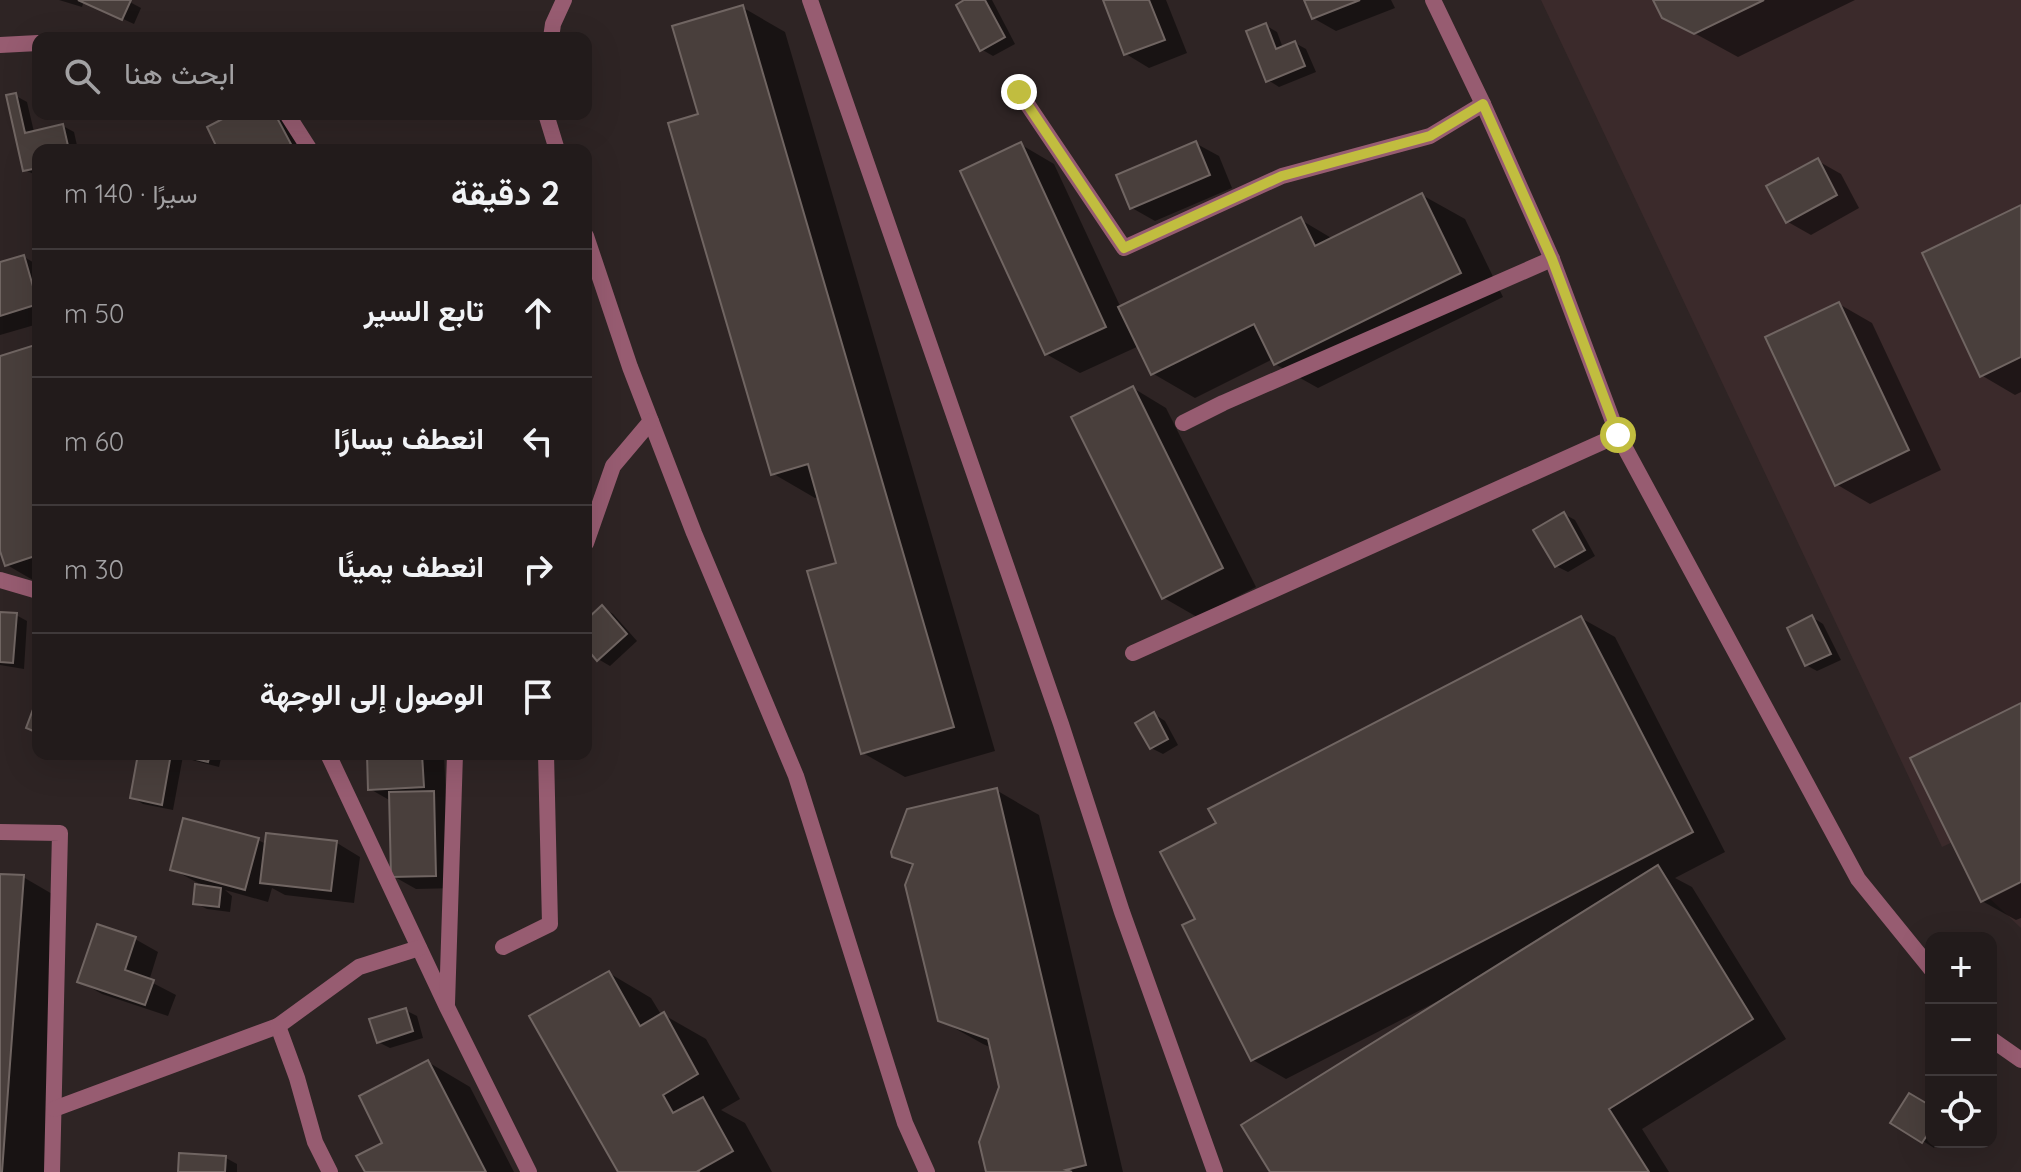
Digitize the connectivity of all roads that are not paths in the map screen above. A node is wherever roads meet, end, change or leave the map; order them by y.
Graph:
1 (564, 0) edge
2 (810, 0) edge
3 (1433, 0) edge
4 (552, 32) edge
5 (32, 43) edge
6 (0, 45) edge
7 (1019, 92) dead end
8 (1483, 104) junction
9 (291, 120) edge
10 (548, 120) edge
11 (306, 144) edge
12 (555, 144) edge
13 (592, 254) edge
14 (1552, 259) junction
15 (651, 421) junction
16 (1183, 423) dead end
17 (1618, 435) junction
18 (592, 526) edge
19 (0, 580) edge
20 (32, 589) edge
21 (1133, 653) dead end
22 (331, 760) edge
23 (455, 760) edge
24 (546, 760) edge
25 (0, 832) edge
26 (503, 947) dead end
27 (419, 948) junction
28 (1925, 962) edge
29 (447, 1007) junction
30 (278, 1026) junction
31 (1997, 1043) edge
32 (2021, 1060) edge
33 (54, 1109) junction
34 (52, 1172) edge
35 (330, 1172) edge
36 (529, 1172) edge
37 (927, 1172) edge
38 (1215, 1172) edge

1 - 4 street
2 - 38 street
3 - 8 street
5 - 6 street
7 - 8 street
8 - 14 street
9 - 11 street
10 - 12 street
13 - 15 street
14 - 16 street
14 - 17 street
15 - 18 street
15 - 37 street
17 - 21 street
17 - 28 street
19 - 20 street
22 - 27 street
23 - 29 street
24 - 26 street
25 - 33 street
27 - 29 street
27 - 30 street
29 - 36 street
30 - 33 street
30 - 35 street
31 - 32 street
33 - 34 street

